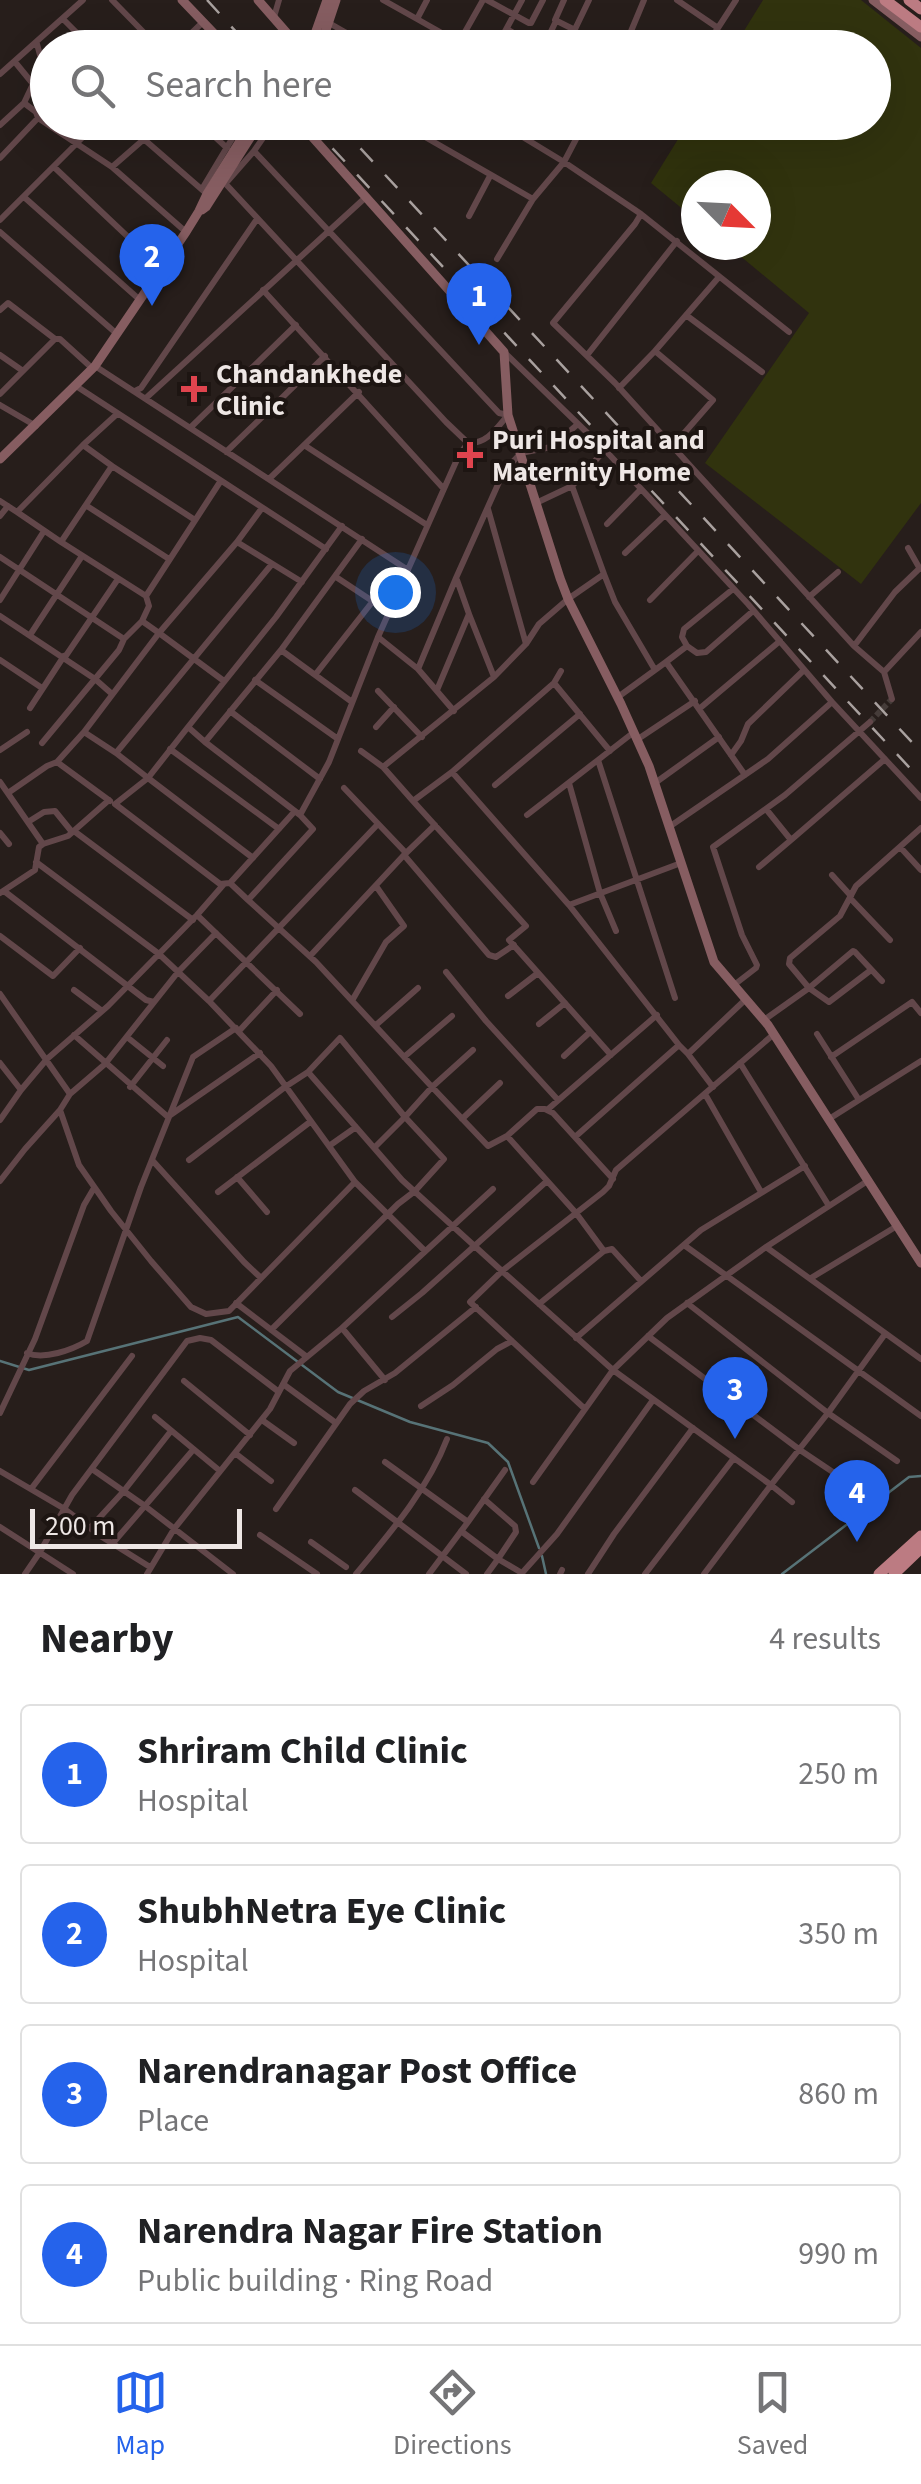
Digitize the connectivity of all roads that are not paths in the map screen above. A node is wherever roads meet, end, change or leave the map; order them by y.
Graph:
1 (84, 0) edge
2 (112, 0) edge
3 (182, 0) edge
4 (258, 0) edge
5 (279, 0) edge
6 (326, 0) edge
7 (336, 0) edge
8 (383, 0) edge
9 (427, 0) edge
10 (485, 0) edge
11 (522, 0) edge
12 (543, 0) edge
13 (564, 0) edge
14 (589, 0) edge
15 (644, 0) edge
16 (676, 0) edge
17 (736, 0) edge
18 (873, 0) edge
19 (885, 0) edge
20 (909, 0) edge
21 (395, 3) edge
22 (921, 10) edge
23 (514, 15) junction
24 (274, 17) junction
25 (63, 19) junction
26 (416, 19) junction
27 (556, 21) junction
28 (204, 22) junction
29 (330, 23) junction
30 (718, 28) joint
31 (507, 29) edge
32 (51, 30) edge
33 (74, 30) edge
34 (141, 30) edge
35 (195, 30) edge
36 (211, 30) edge
37 (285, 30) edge
38 (316, 30) edge
39 (327, 30) edge
40 (342, 30) edge
41 (436, 30) edge
42 (466, 30) edge
43 (551, 30) edge
44 (575, 30) joint
45 (632, 30) edge
46 (919, 31) edge
47 (30, 49) edge
48 (15, 62) junction
49 (0, 74) edge
50 (30, 80) edge
51 (30, 90) edge
52 (24, 103) junction
53 (30, 108) edge
54 (0, 125) edge
55 (30, 126) edge
56 (73, 140) edge
57 (81, 140) edge
58 (143, 140) joint
59 (218, 140) edge
60 (236, 140) tunnel mouth
61 (242, 140) tunnel mouth
62 (262, 140) tunnel mouth
63 (315, 140) edge
64 (430, 140) edge
65 (527, 140) edge
66 (576, 140) edge
67 (78, 143) junction
68 (227, 148) junction
69 (254, 151) junction
70 (0, 158) edge
71 (564, 162) junction
72 (112, 167) junction
73 (54, 168) junction
74 (490, 176) junction
75 (220, 184) junction
76 (204, 191) junction
77 (24, 196) junction
78 (366, 197) junction
79 (533, 199) junction
80 (200, 211) junction
81 (641, 214) junction
82 (468, 216) dead end
83 (257, 219) junction
84 (0, 220) edge
85 (329, 231) junction
86 (186, 232) junction
87 (2, 236) edge
88 (677, 241) junction
89 (497, 259) dead end
90 (295, 260) junction
91 (162, 269) junction
92 (719, 277) junction
93 (263, 290) junction
94 (140, 300) junction
95 (0, 310) edge
96 (686, 315) junction
97 (296, 325) junction
98 (788, 332) dead end
99 (117, 334) junction
100 (55, 339) junction
101 (655, 351) junction
102 (504, 352) junction
103 (588, 354) junction
104 (0, 355) edge
105 (325, 356) junction
106 (94, 368) junction
107 (23, 371) junction
108 (762, 372) dead end
109 (76, 386) junction
110 (619, 388) junction
111 (135, 391) junction
112 (359, 392) junction
113 (0, 394) edge
114 (146, 398) junction
115 (0, 405) edge
116 (117, 414) junction
117 (508, 415) junction
118 (578, 424) junction
119 (36, 426) junction
120 (190, 428) junction
121 (468, 443) junction
122 (84, 445) junction
123 (304, 445) junction
124 (672, 447) junction
125 (605, 450) junction
126 (226, 452) junction
127 (521, 453) junction
128 (0, 459) edge
129 (112, 466) junction
130 (268, 479) junction
131 (220, 482) junction
132 (572, 486) junction
133 (443, 488) junction
134 (641, 489) junction
135 (536, 503) junction
136 (4, 504) edge
137 (86, 506) junction
138 (262, 508) junction
139 (488, 508) junction
140 (16, 512) junction
141 (665, 515) junction
142 (0, 516) edge
143 (195, 520) junction
144 (607, 524) dead end
145 (426, 525) junction
146 (342, 526) junction
147 (44, 531) junction
148 (362, 540) junction
149 (61, 542) junction
150 (238, 542) junction
151 (908, 548) dead end
152 (326, 549) junction
153 (698, 550) junction
154 (625, 552) dead end
155 (82, 556) junction
156 (0, 557) edge
157 (169, 559) junction
158 (272, 564) junction
159 (920, 569) edge
160 (20, 570) junction
161 (408, 570) junction
162 (838, 572) dead end
163 (604, 574) junction
164 (336, 578) junction
165 (456, 578) junction
166 (118, 579) junction
167 (302, 582) junction
168 (733, 589) junction
169 (57, 595) junction
170 (146, 596) junction
171 (809, 597) junction
172 (568, 599) junction
173 (0, 600) edge
174 (650, 600) dead end
175 (372, 601) junction
176 (753, 611) junction
177 (390, 612) junction
178 (469, 614) junction
179 (0, 616) edge
180 (91, 617) junction
181 (142, 621) junction
182 (159, 632) junction
183 (921, 632) edge
184 (30, 635) junction
185 (378, 637) junction
186 (124, 639) junction
187 (780, 641) junction
188 (526, 644) junction
189 (687, 646) junction
190 (854, 646) junction
191 (281, 650) junction
192 (65, 657) junction
193 (192, 658) junction
194 (0, 660) edge
195 (666, 662) junction
196 (418, 669) junction
197 (655, 670) junction
198 (804, 670) junction
199 (561, 671) dead end
200 (884, 672) junction
201 (315, 675) junction
202 (494, 677) junction
203 (96, 679) junction
204 (255, 680) junction
205 (224, 682) junction
206 (554, 683) junction
207 (42, 688) junction
208 (378, 690) dead end
209 (437, 690) junction
210 (112, 694) junction
211 (618, 696) junction
212 (892, 699) dead end
213 (352, 702) junction
214 (832, 702) junction
215 (697, 705) junction
216 (394, 707) junction
217 (30, 708) dead end
218 (454, 711) junction
219 (230, 712) junction
220 (580, 714) junction
221 (870, 722) tunnel mouth
222 (188, 727) junction
223 (376, 727) dead end
224 (27, 732) dead end
225 (84, 732) junction
226 (861, 732) junction
227 (422, 736) junction
228 (635, 736) junction
229 (719, 738) junction
230 (338, 740) junction
231 (204, 742) junction
232 (42, 743) dead end
233 (170, 749) junction
234 (0, 750) edge
235 (610, 750) junction
236 (361, 751) dead end
237 (116, 753) junction
238 (731, 754) junction
239 (598, 760) junction
240 (886, 760) junction
241 (58, 762) junction
242 (383, 768) junction
243 (452, 772) junction
244 (745, 775) junction
245 (148, 778) junction
246 (320, 779) junction
247 (0, 782) edge
248 (569, 782) junction
249 (654, 783) junction
250 (495, 785) dead end
251 (344, 788) dead end
252 (8, 793) junction
253 (921, 798) edge
254 (414, 801) junction
255 (112, 802) junction
256 (766, 809) junction
257 (298, 813) junction
258 (527, 816) dead end
259 (28, 822) junction
260 (378, 824) junction
261 (435, 824) junction
262 (669, 827) junction
263 (921, 828) edge
264 (279, 829) junction
265 (0, 832) edge
266 (73, 832) junction
267 (791, 840) junction
268 (8, 844) dead end
269 (43, 844) junction
270 (900, 847) junction
271 (405, 854) junction
272 (252, 858) junction
273 (36, 862) junction
274 (681, 863) junction
275 (759, 866) dead end
276 (921, 870) edge
277 (832, 875) dead end
278 (636, 881) junction
279 (227, 883) junction
280 (376, 886) junction
281 (2, 892) edge
282 (600, 893) junction
283 (851, 897) junction
284 (248, 900) junction
285 (569, 905) junction
286 (195, 918) junction
287 (280, 928) junction
288 (616, 931) dead end
289 (216, 934) junction
290 (0, 936) edge
291 (890, 940) dead end
292 (514, 945) junction
293 (80, 948) junction
294 (159, 954) junction
295 (310, 956) junction
296 (246, 962) junction
297 (872, 970) junction
298 (178, 972) junction
299 (446, 972) dead end
300 (538, 973) junction
301 (882, 981) dead end
302 (734, 984) junction
303 (128, 985) junction
304 (418, 988) dead end
305 (808, 988) junction
306 (74, 990) dead end
307 (277, 990) junction
308 (0, 994) edge
309 (508, 996) dead end
310 (675, 998) dead end
311 (209, 1000) junction
312 (353, 1000) junction
313 (746, 1000) junction
314 (154, 1002) junction
315 (565, 1003) junction
316 (102, 1011) junction
317 (921, 1013) edge
318 (300, 1014) dead end
319 (657, 1015) junction
320 (452, 1016) dead end
321 (764, 1020) junction
322 (540, 1024) dead end
323 (376, 1025) junction
324 (237, 1029) junction
325 (590, 1032) junction
326 (774, 1034) junction
327 (816, 1034) dead end
328 (74, 1035) junction
329 (126, 1037) junction
330 (167, 1040) dead end
331 (679, 1045) junction
332 (474, 1050) dead end
333 (260, 1053) junction
334 (688, 1054) junction
335 (610, 1055) junction
336 (564, 1056) dead end
337 (830, 1056) junction
338 (404, 1057) junction
339 (153, 1058) junction
340 (47, 1060) junction
341 (921, 1060) edge
342 (0, 1063) edge
343 (740, 1063) junction
344 (105, 1064) junction
345 (163, 1066) dead end
346 (308, 1072) junction
347 (500, 1082) dead end
348 (713, 1086) junction
349 (130, 1087) junction
350 (285, 1087) junction
351 (432, 1087) junction
352 (20, 1090) junction
353 (70, 1094) junction
354 (705, 1094) junction
355 (558, 1100) junction
356 (859, 1100) junction
357 (60, 1110) junction
358 (547, 1110) junction
359 (168, 1117) junction
360 (405, 1117) junction
361 (462, 1119) junction
362 (829, 1119) junction
363 (0, 1120) edge
364 (310, 1122) junction
365 (356, 1127) junction
366 (507, 1136) junction
367 (576, 1137) junction
368 (329, 1146) junction
369 (374, 1148) junction
370 (152, 1160) junction
371 (189, 1160) dead end
372 (805, 1166) junction
373 (237, 1177) junction
374 (612, 1179) junction
375 (547, 1180) junction
376 (869, 1180) junction
377 (0, 1181) edge
378 (355, 1182) junction
379 (94, 1188) junction
380 (492, 1189) dead end
381 (218, 1192) dead end
382 (415, 1192) junction
383 (761, 1192) junction
384 (829, 1206) junction
385 (268, 1212) dead end
386 (576, 1213) junction
387 (388, 1214) junction
388 (897, 1226) junction
389 (454, 1227) junction
390 (127, 1232) junction
391 (474, 1245) junction
392 (684, 1245) junction
393 (766, 1247) junction
394 (426, 1251) junction
395 (604, 1252) junction
396 (921, 1263) edge
397 (502, 1270) junction
398 (726, 1276) junction
399 (261, 1278) junction
400 (812, 1278) junction
401 (641, 1281) junction
402 (236, 1303) junction
403 (687, 1303) junction
404 (539, 1304) junction
405 (476, 1308) junction
406 (392, 1317) dead end
407 (342, 1328) junction
408 (271, 1330) junction
409 (884, 1334) junction
410 (648, 1336) junction
411 (576, 1338) junction
412 (512, 1340) junction
413 (27, 1353) junction
414 (132, 1356) dead end
415 (306, 1359) junction
416 (921, 1359) edge
417 (612, 1370) junction
418 (857, 1372) junction
419 (385, 1380) junction
420 (184, 1381) dead end
421 (281, 1388) junction
422 (653, 1400) junction
423 (421, 1406) dead end
424 (585, 1409) junction
425 (828, 1412) junction
426 (0, 1414) edge
427 (921, 1416) edge
428 (155, 1417) dead end
429 (262, 1420) junction
430 (336, 1423) junction
431 (693, 1428) junction
432 (171, 1431) junction
433 (250, 1434) junction
434 (448, 1439) dead end
435 (294, 1443) dead end
436 (194, 1450) junction
437 (800, 1450) junction
438 (235, 1453) junction
439 (734, 1458) junction
440 (897, 1461) dead end
441 (385, 1462) dead end
442 (92, 1470) junction
443 (505, 1470) dead end
444 (0, 1471) edge
445 (220, 1471) junction
446 (271, 1481) dead end
447 (533, 1482) dead end
448 (772, 1485) junction
449 (31, 1489) junction
450 (420, 1489) junction
451 (356, 1490) dead end
452 (123, 1492) junction
453 (866, 1494) dead end
454 (484, 1500) junction
455 (792, 1502) dead end
456 (145, 1506) junction
457 (64, 1508) junction
458 (276, 1509) dead end
459 (399, 1521) junction
460 (468, 1522) junction
461 (0, 1527) edge
462 (90, 1528) junction
463 (174, 1529) junction
464 (461, 1531) junction
465 (260, 1535) dead end
466 (921, 1536) edge
467 (311, 1542) dead end
468 (113, 1543) junction
469 (921, 1548) edge
470 (40, 1552) junction
471 (443, 1556) junction
472 (498, 1558) junction
473 (344, 1570) edge
474 (150, 1571) edge
475 (69, 1573) edge
476 (25, 1574) edge
477 (233, 1574) edge
478 (317, 1574) edge
479 (356, 1574) edge
480 (430, 1574) edge
481 (466, 1574) edge
482 (487, 1574) edge
483 (588, 1574) edge
484 (645, 1574) edge
485 (704, 1574) edge
486 (880, 1574) edge
487 (894, 1574) edge

1 - 25 street
2 - 34 street
3 - 28 street
4 - 24 street
5 - 24 street
6 - 38 street
7 - 29 street
8 - 21 street
9 - 26 street
10 - 23 street
10 - 42 street
11 - 23 street
12 - 23 street
13 - 27 street
14 - 44 street
15 - 45 street
16 - 30 street
17 - 30 street
18 - 46 street
19 - 46 highway, bridge
20 - 22 highway
21 - 26 street
23 - 31 street
24 - 37 street
25 - 32 street
25 - 33 street
26 - 41 street
27 - 43 street
27 - 44 street
28 - 35 street
28 - 36 street
29 - 39 street
29 - 40 street
47 - 48 street
48 - 49 street
48 - 50 street
51 - 52 street
52 - 53 street
52 - 54 street
55 - 70 street
56 - 67 street
57 - 67 street
58 - 72 street
58 - 76 street
59 - 68 street
60 - 68 street
61 - 75 street
62 - 69 street
63 - 78 street
64 - 74 street
65 - 71 street
66 - 71 street
67 - 72 street
67 - 73 street
68 - 76 street
69 - 75 street
69 - 85 street
71 - 79 street
71 - 81 street
72 - 86 street
73 - 77 street
73 - 91 street
74 - 79 street
74 - 82 street
75 - 76 street
75 - 80 street
75 - 83 street
76 - 80 street
77 - 84 street
77 - 94 street
78 - 85 street
78 - 102 street
79 - 89 street
80 - 86 street
81 - 88 street
81 - 103 street
83 - 90 street
83 - 111 street
85 - 90 street
85 - 117 street
86 - 91 street
87 - 99 street
88 - 92 street
88 - 103 street
90 - 93 street
90 - 121 street
91 - 94 street
92 - 96 street
92 - 98 street
93 - 97 street
93 - 114 street
94 - 99 street
95 - 100 street
96 - 101 street
96 - 108 street
97 - 105 street
97 - 120 street
99 - 106 street
100 - 106 street
100 - 107 street
101 - 110 street
101 - 124 street
102 - 117 street
102 - 118 street
103 - 110 street
104 - 107 street
105 - 112 street
105 - 126 street
106 - 109 street
106 - 111 street
107 - 113 street
109 - 116 street
109 - 119 street
110 - 124 street
111 - 114 street
112 - 123 street
112 - 133 street
114 - 120 street
115 - 119 street
116 - 122 street
116 - 131 street
117 - 121 street
117 - 127 street
118 - 125 street
118 - 127 street
119 - 128 street
120 - 126 street
121 - 133 street
122 - 129 street
122 - 140 street
123 - 130 street
123 - 145 street
124 - 171 street
125 - 132 street
125 - 134 street
126 - 130 street
127 - 135 street
127 - 139 street
129 - 137 street
129 - 143 street
130 - 146 street
131 - 138 street
131 - 143 street
132 - 135 street
132 - 163 street
133 - 145 street
134 - 141 street
134 - 144 street
135 - 172 street
136 - 140 street
136 - 142 street
137 - 149 street
137 - 157 street
138 - 150 street
138 - 152 street
139 - 165 street
139 - 188 street
140 - 147 street
141 - 153 street
141 - 154 street
143 - 157 street
145 - 161 street
146 - 148 street
146 - 152 street
147 - 149 street
147 - 160 street
148 - 161 street
148 - 164 street
149 - 155 street
150 - 158 street
150 - 182 street
151 - 159 street
152 - 167 street
153 - 168 street
153 - 174 street
155 - 166 street
155 - 169 street
156 - 160 street
157 - 170 street
158 - 167 street
158 - 193 street
159 - 190 street
160 - 169 street
160 - 173 street
161 - 177 street
162 - 171 street
163 - 172 street
163 - 197 street
164 - 175 street
164 - 191 street
165 - 178 street
165 - 196 street
166 - 170 street
166 - 180 street
167 - 205 street
168 - 176 street
168 - 189 street
169 - 180 street
169 - 184 street
170 - 181 street
171 - 190 street
172 - 188 street
172 - 211 street
175 - 177 street
175 - 201 street
176 - 187 street
176 - 189 street
177 - 185 street
178 - 202 street
178 - 209 street
179 - 184 street
180 - 186 street
180 - 192 street
181 - 182 street
181 - 186 street
182 - 193 street
182 - 210 street
183 - 200 street
184 - 192 street
185 - 196 street
185 - 213 street
186 - 203 street
187 - 198 street
187 - 215 street
188 - 202 street
189 - 195 street
190 - 200 street
191 - 201 street
191 - 204 street
192 - 203 street
192 - 207 street
193 - 205 street
193 - 237 street
194 - 207 street
195 - 197 street
195 - 215 street
196 - 209 street
197 - 211 street
198 - 214 street
198 - 238 street
199 - 206 street
200 - 212 street
201 - 213 street
202 - 218 street
203 - 210 street
203 - 232 street
204 - 219 street
204 - 230 street
205 - 222 street
206 - 220 street
206 - 243 street
207 - 217 street
208 - 216 street
209 - 218 street
210 - 225 street
211 - 228 street
213 - 230 street
214 - 226 street
214 - 244 street
215 - 228 street
215 - 229 street
216 - 223 street
216 - 227 street
218 - 227 street
219 - 231 street
219 - 246 street
220 - 235 street
220 - 250 street
221 - 226 street
222 - 231 street
222 - 233 street
224 - 234 street
225 - 237 street
225 - 241 street
226 - 240 street
226 - 256 street
227 - 242 street
228 - 235 street
228 - 249 street
229 - 238 street
229 - 249 street
230 - 246 street
231 - 257 street
233 - 245 street
233 - 264 street
235 - 239 street
236 - 242 street
237 - 245 street
238 - 244 street
239 - 248 street
239 - 278 street
240 - 253 street
240 - 267 street
241 - 252 street
241 - 255 street
242 - 254 street
243 - 254 street
243 - 285 street
244 - 262 street
245 - 255 street
245 - 272 street
246 - 257 street
247 - 252 street
248 - 258 street
248 - 282 street
249 - 262 street
251 - 260 street
252 - 259 street
254 - 261 street
255 - 266 street
255 - 279 street
256 - 267 street
256 - 302 street
257 - 264 street
257 - 284 street
259 - 266 street
259 - 269 street
260 - 271 street
260 - 287 street
261 - 271 street
261 - 292 street
262 - 274 street
263 - 270 street
264 - 272 street
265 - 268 street
266 - 269 street
266 - 286 street
267 - 275 street
269 - 273 street
270 - 276 street
270 - 283 street
271 - 280 street
271 - 292 street
272 - 279 street
273 - 281 street
273 - 294 street
274 - 278 street
274 - 302 street
277 - 283 street
278 - 282 street
278 - 310 street
279 - 284 street
279 - 286 street
280 - 295 street
280 - 312 street
281 - 293 street
282 - 285 street
282 - 288 street
283 - 291 street
283 - 305 street
284 - 287 street
285 - 319 street
286 - 289 street
286 - 294 street
287 - 295 street
287 - 296 street
289 - 296 street
289 - 298 street
290 - 293 street
292 - 300 street
293 - 303 street
294 - 298 street
294 - 303 street
295 - 312 street
296 - 307 street
296 - 311 street
297 - 301 street
297 - 305 street
297 - 305 street
298 - 311 street
298 - 314 street
299 - 355 street
300 - 309 street
300 - 315 street
302 - 313 street
303 - 314 street
303 - 316 street
304 - 323 street
305 - 321 street
306 - 316 street
307 - 318 street
307 - 324 street
308 - 340 street
311 - 324 street
312 - 323 street
313 - 321 street
313 - 334 street
314 - 329 street
315 - 322 street
315 - 325 street
316 - 328 street
317 - 337 street
319 - 331 street
319 - 335 street
320 - 338 street
321 - 326 street
323 - 338 street
324 - 333 street
324 - 359 street
325 - 335 street
325 - 336 street
326 - 343 street
326 - 362 street
327 - 337 street
328 - 340 street
328 - 344 street
329 - 339 street
329 - 344 street
330 - 339 street
331 - 334 street
331 - 367 street
332 - 351 street
333 - 350 street
333 - 359 street
334 - 348 street
335 - 355 street
337 - 356 street
338 - 351 street
339 - 345 street
339 - 349 street
340 - 352 street
340 - 353 street
341 - 356 street
342 - 352 street
343 - 348 street
343 - 372 street
344 - 349 street
344 - 353 street
346 - 350 street
346 - 360 street
346 - 365 street
347 - 361 street
348 - 354 street
349 - 359 street
350 - 364 street
350 - 371 street
351 - 360 street
351 - 361 street
352 - 363 street
353 - 357 street
354 - 374 street
354 - 383 street
355 - 358 street
356 - 362 street
357 - 377 street
357 - 379 street
358 - 366 street
358 - 367 street
359 - 370 street
360 - 369 street
360 - 382 street
361 - 366 street
362 - 376 street
364 - 368 street
364 - 373 street
365 - 368 street
365 - 369 street
366 - 375 street
367 - 374 street
368 - 378 street
369 - 382 street
370 - 390 street
370 - 399 street
372 - 383 street
372 - 384 street
373 - 381 street
373 - 385 street
374 - 386 street
375 - 386 street
375 - 391 street
376 - 384 street
376 - 388 street
378 - 387 street
378 - 399 street
379 - 390 street
379 - 413 street
380 - 389 street
382 - 387 street
382 - 389 street
383 - 392 street
384 - 393 street
386 - 395 street
386 - 397 street
387 - 394 street
387 - 408 street
388 - 396 street
388 - 400 street
389 - 391 street
389 - 394 street
390 - 402 street
390 - 413 street
391 - 397 street
391 - 406 street
392 - 398 street
392 - 401 street
393 - 398 street
393 - 400 street
394 - 407 street
395 - 401 street
395 - 404 street
397 - 404 street
397 - 405 street
398 - 403 street
398 - 418 street
399 - 402 street
400 - 409 street
401 - 411 street
402 - 408 street
403 - 410 street
403 - 425 street
404 - 411 street
405 - 412 street
405 - 419 street
407 - 415 street
407 - 419 street
408 - 415 street
409 - 416 street
409 - 418 street
410 - 417 street
410 - 437 street
411 - 417 street
412 - 423 street
412 - 424 street
413 - 426 street
414 - 449 street
415 - 421 street
417 - 422 street
417 - 424 street
418 - 425 street
418 - 427 street
419 - 430 street
420 - 433 street
421 - 429 street
421 - 430 street
421 - 442 street
422 - 431 street
422 - 472 street
424 - 447 street
425 - 437 street
425 - 440 street
428 - 432 street
429 - 433 street
429 - 435 street
430 - 458 street
431 - 439 street
431 - 483 street
432 - 436 street
432 - 452 street
433 - 438 street
434 - 450 street
436 - 445 street
436 - 456 street
437 - 448 street
437 - 453 street
438 - 445 street
438 - 446 street
439 - 448 street
439 - 484 street
441 - 450 street
442 - 452 street
442 - 457 street
443 - 454 street
444 - 449 street
445 - 463 street
448 - 455 street
448 - 485 street
449 - 457 street
450 - 459 street
450 - 460 street
451 - 459 street
452 - 456 street
452 - 462 street
454 - 460 street
454 - 472 street
456 - 463 street
456 - 468 street
457 - 462 street
457 - 470 street
459 - 471 street
459 - 479 street
460 - 464 street
461 - 470 street
462 - 468 street
463 - 474 street
463 - 477 street
464 - 471 street
464 - 472 street
465 - 478 street
466 - 486 highway
467 - 473 street
468 - 474 street
469 - 487 highway
470 - 475 street
470 - 476 street
471 - 480 street
471 - 481 street
472 - 482 street
473 - 479 street

